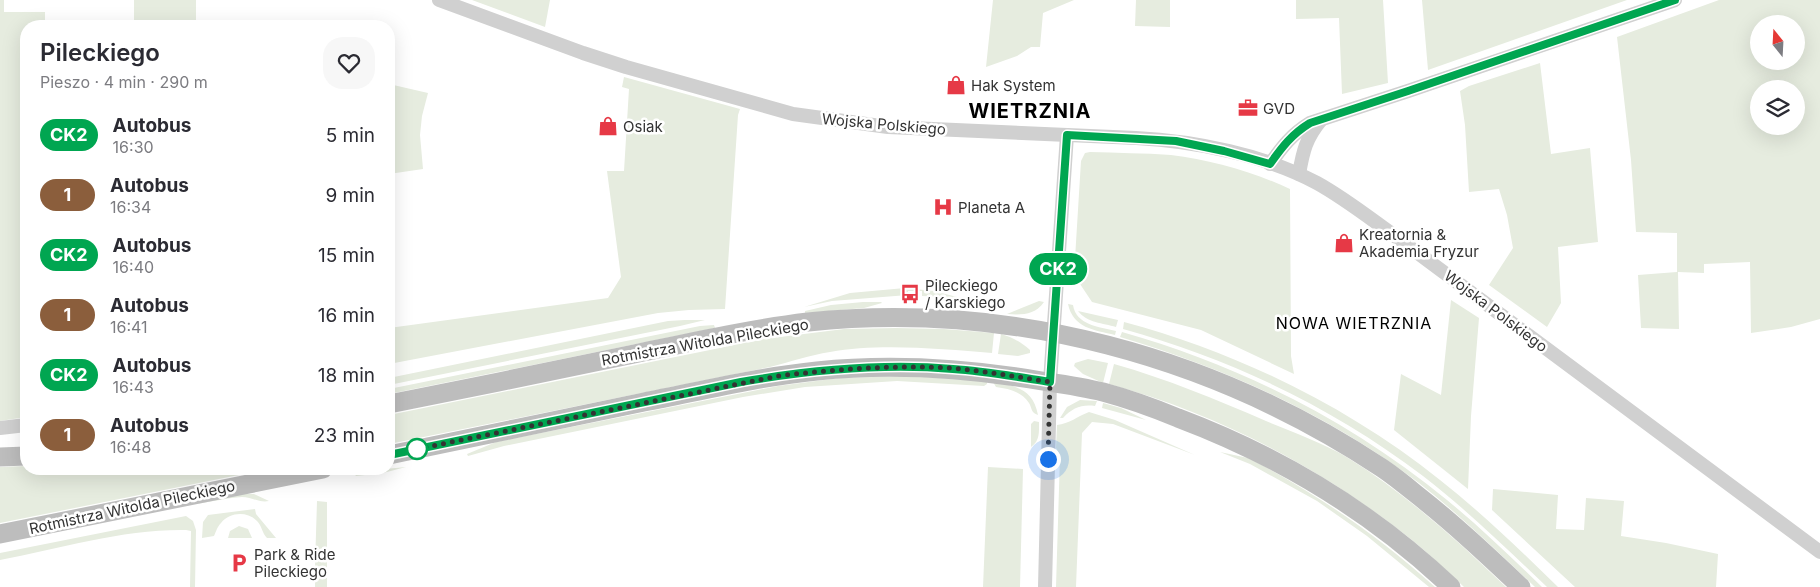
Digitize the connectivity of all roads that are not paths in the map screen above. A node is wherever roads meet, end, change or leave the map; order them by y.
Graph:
1 (439, 0) edge
2 (1675, 0) edge
3 (1324, 118) junction
4 (1067, 135) junction
5 (1270, 164) junction
6 (1299, 174) junction
7 (1054, 332) junction
8 (1050, 382) junction
9 (395, 403) edge
10 (20, 426) edge
11 (0, 428) edge
12 (395, 454) edge
13 (20, 456) edge
14 (0, 457) edge
15 (293, 475) edge
16 (0, 534) edge
17 (1820, 552) edge
18 (1045, 587) edge
19 (1450, 587) edge
20 (1521, 587) edge

1 - 4 street, Wojska Polskiego
2 - 3 street
3 - 5 street
3 - 6 street
4 - 5 street, Wojska Polskiego
4 - 7 street
5 - 6 street, Wojska Polskiego
6 - 17 street, Wojska Polskiego
7 - 8 street
7 - 9 main road, Rotmistrza Witolda Pileckiego
7 - 20 main road, Rotmistrza Witolda Pileckiego
8 - 12 main road
8 - 18 street
8 - 19 main road
10 - 11 street
13 - 14 main road
15 - 16 main road, Rotmistrza Witolda Pileckiego

